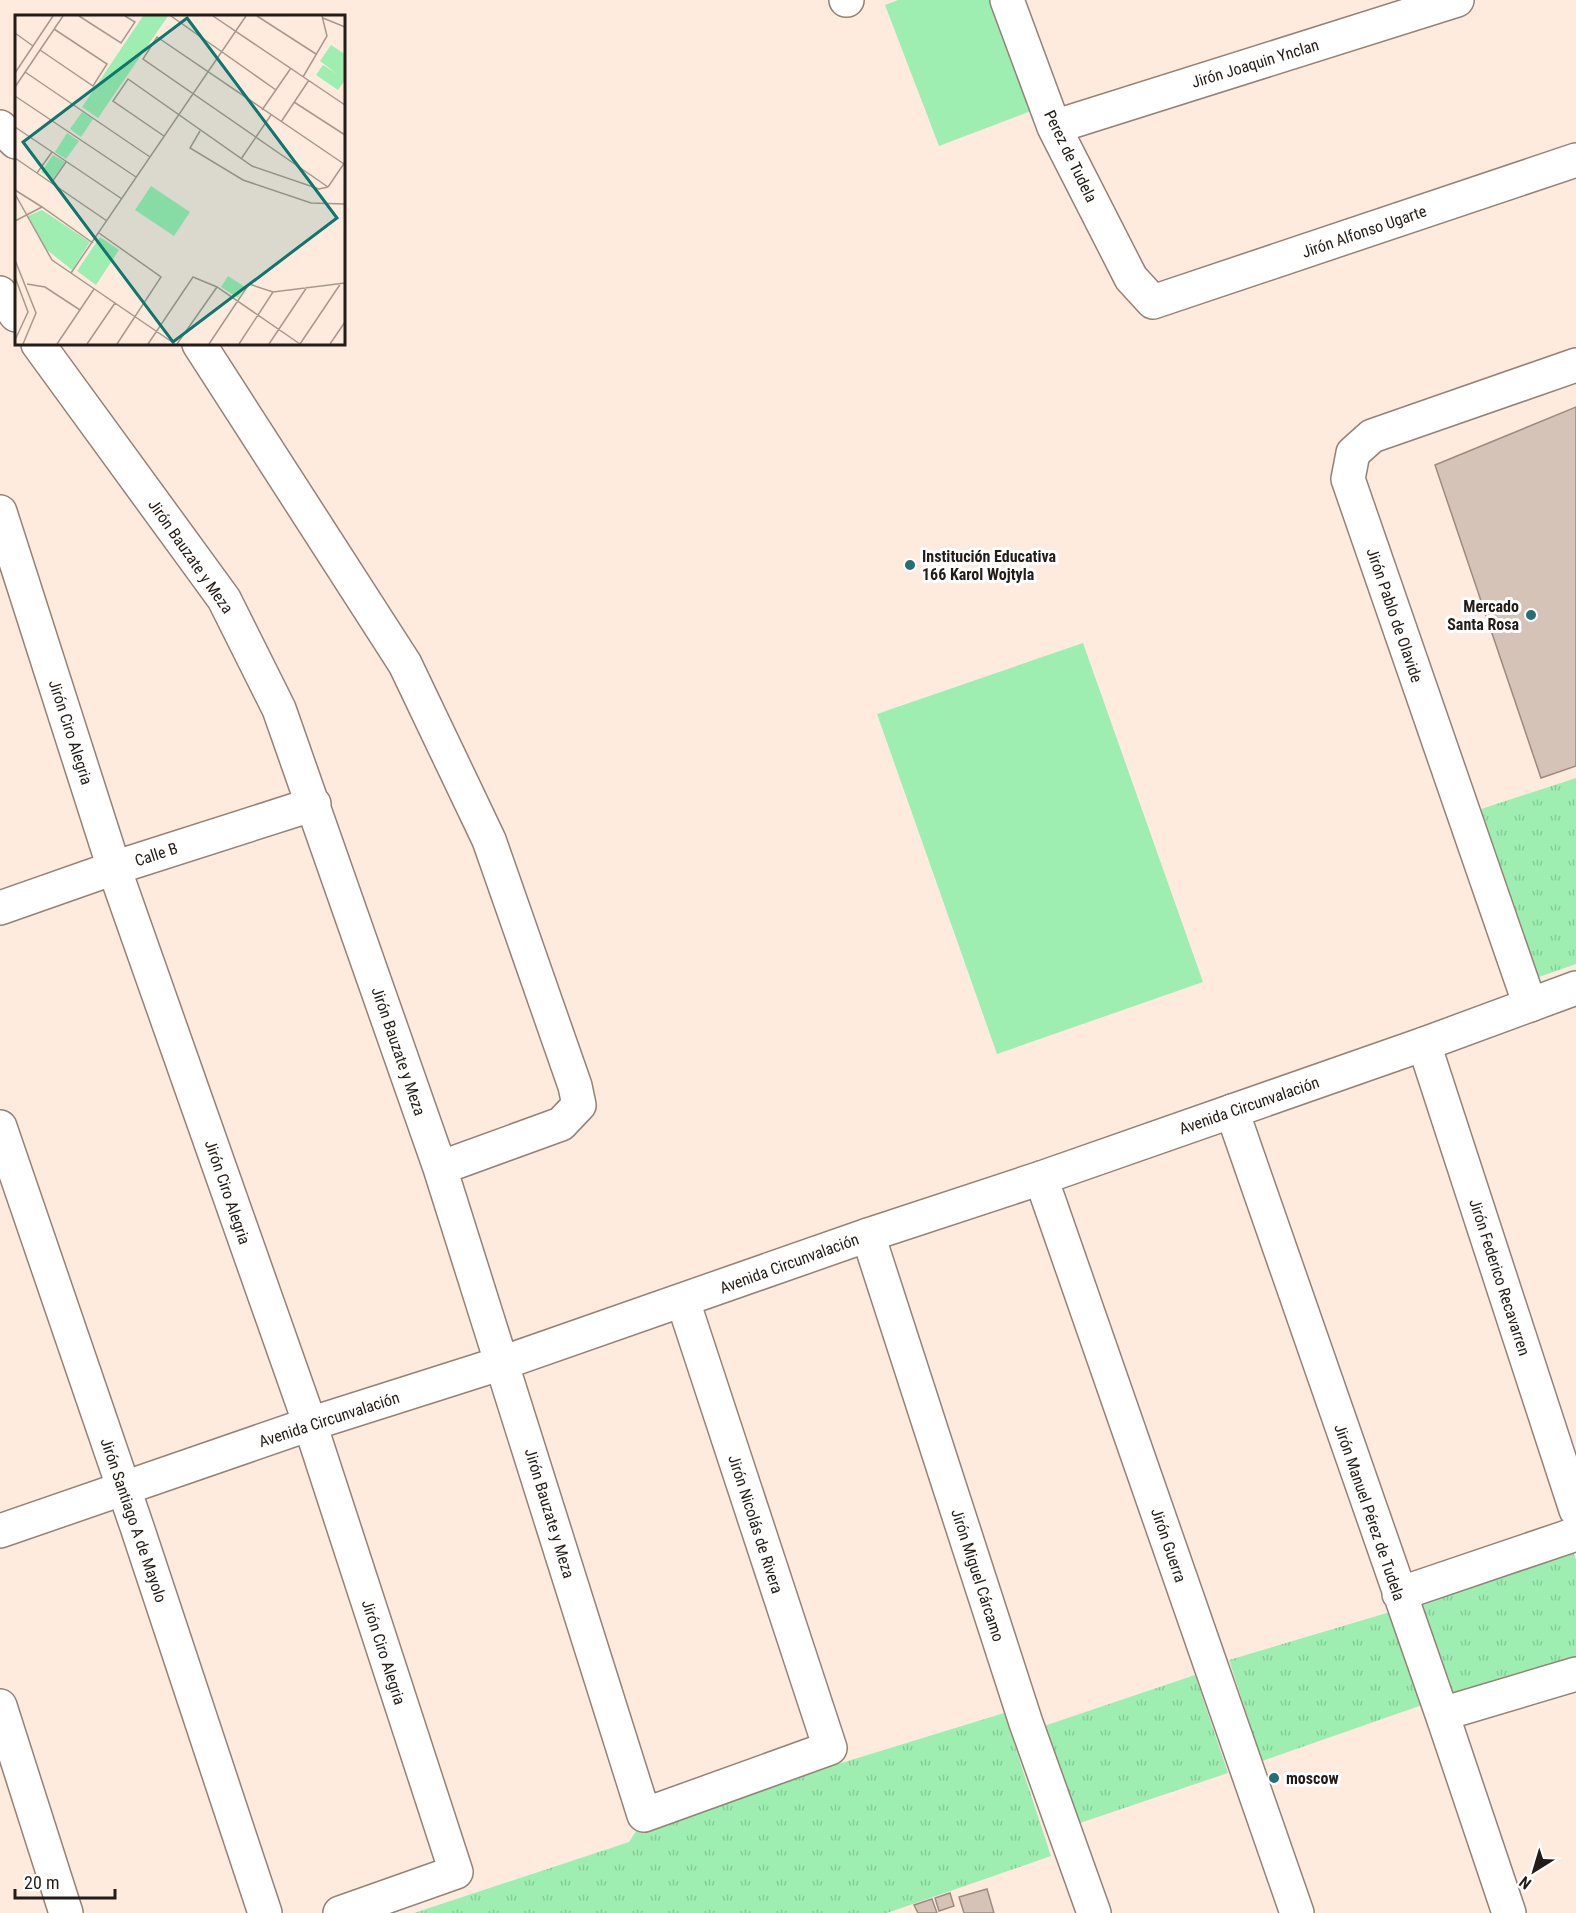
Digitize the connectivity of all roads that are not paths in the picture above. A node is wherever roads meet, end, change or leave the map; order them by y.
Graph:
1 (1007, 0) edge
2 (1457, 0) edge
3 (0, 127) edge
4 (1054, 127) junction
5 (15, 141) edge
6 (1576, 160) edge
7 (0, 293) edge
8 (1153, 302) joint
9 (15, 314) edge
10 (39, 345) edge
11 (200, 345) edge
12 (1576, 365) edge
13 (0, 512) edge
14 (314, 804) junction
15 (114, 868) junction
16 (0, 908) edge
17 (1576, 988) edge
18 (1530, 1005) junction
19 (1424, 1044) junction
20 (1232, 1111) junction
21 (0, 1128) edge
22 (440, 1168) junction
23 (1041, 1178) junction
24 (868, 1235) junction
25 (683, 1300) junction
26 (502, 1363) junction
27 (310, 1424) junction
28 (124, 1489) junction
29 (1576, 1510) edge
30 (0, 1531) edge
31 (1576, 1534) edge
32 (1399, 1594) junction
33 (1576, 1674) edge
34 (0, 1706) edge
35 (1442, 1714) junction
36 (644, 1815) joint
37 (66, 1913) edge
38 (265, 1913) edge
39 (340, 1913) edge
40 (1094, 1913) edge
41 (1297, 1913) edge
42 (1509, 1913) edge

1 - 4 street, Perez de Tudela
2 - 4 street, Jirón Joaquin Ynclan
3 - 5 street
4 - 8 street, Perez de Tudela
6 - 8 street, Jirón Alfonso Ugarte
7 - 9 street
10 - 14 street, Jirón Bauzate y Meza
11 - 22 street
12 - 18 street, Jirón Pablo de Olavide
13 - 15 street, Jirón Ciro Alegria
14 - 15 street, Calle B
14 - 22 street, Jirón Bauzate y Meza
15 - 16 street, Calle B
15 - 27 street, Jirón Ciro Alegria
17 - 18 street, Avenida Circunvalación
18 - 19 street, Avenida Circunvalación
19 - 20 street, Avenida Circunvalación
19 - 29 street, Jirón Federico Recavarren
20 - 23 street, Avenida Circunvalación
20 - 32 street, Jirón Manuel Pérez de Tudela
21 - 28 street, Jirón Santiago A de Mayolo
22 - 26 street, Jirón Bauzate y Meza
23 - 24 street, Avenida Circunvalación
23 - 41 street, Jirón Guerra
24 - 25 street, Avenida Circunvalación
24 - 40 street, Jirón Miguel Cárcamo
25 - 26 street, Avenida Circunvalación
25 - 36 street, Jirón Nicolás de Rivera
26 - 27 street, Avenida Circunvalación
26 - 36 street, Jirón Bauzate y Meza
27 - 28 street, Avenida Circunvalación
27 - 39 street, Jirón Ciro Alegria
28 - 30 street, Avenida Circunvalación
28 - 38 street, Jirón Santiago A de Mayolo
31 - 32 street
32 - 35 street, Jirón Manuel Pérez de Tudela
33 - 35 street
34 - 37 street
35 - 42 street, Jirón Manuel Pérez de Tudela

